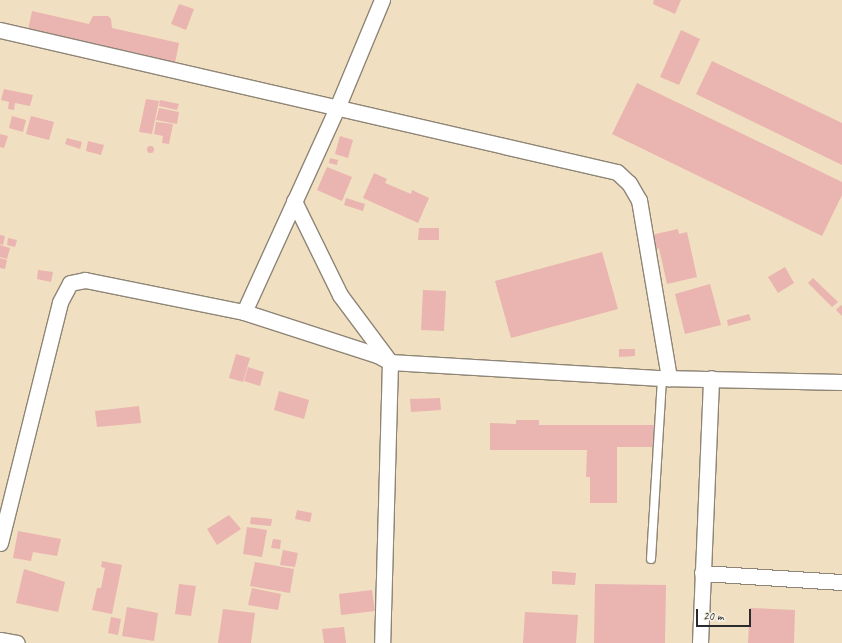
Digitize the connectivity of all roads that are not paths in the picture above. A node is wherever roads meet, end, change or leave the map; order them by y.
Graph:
1 (382, 0) edge
2 (0, 30) edge
3 (337, 108) junction
4 (294, 201) junction
5 (244, 312) junction
6 (390, 362) junction
7 (665, 378) junction
8 (710, 378) junction
9 (842, 382) edge
10 (0, 543) edge
11 (651, 559) dead end
12 (702, 573) junction
13 (842, 582) edge
14 (0, 640) edge
15 (17, 643) edge
16 (382, 643) edge
17 (700, 643) edge

1 - 3 street
2 - 3 street
3 - 4 street
3 - 7 street
4 - 5 street
4 - 6 street
5 - 6 street
5 - 10 street
6 - 7 street
6 - 16 street
7 - 8 street
7 - 11 lane
8 - 9 street
8 - 12 street
12 - 13 street
12 - 17 street
14 - 15 street

